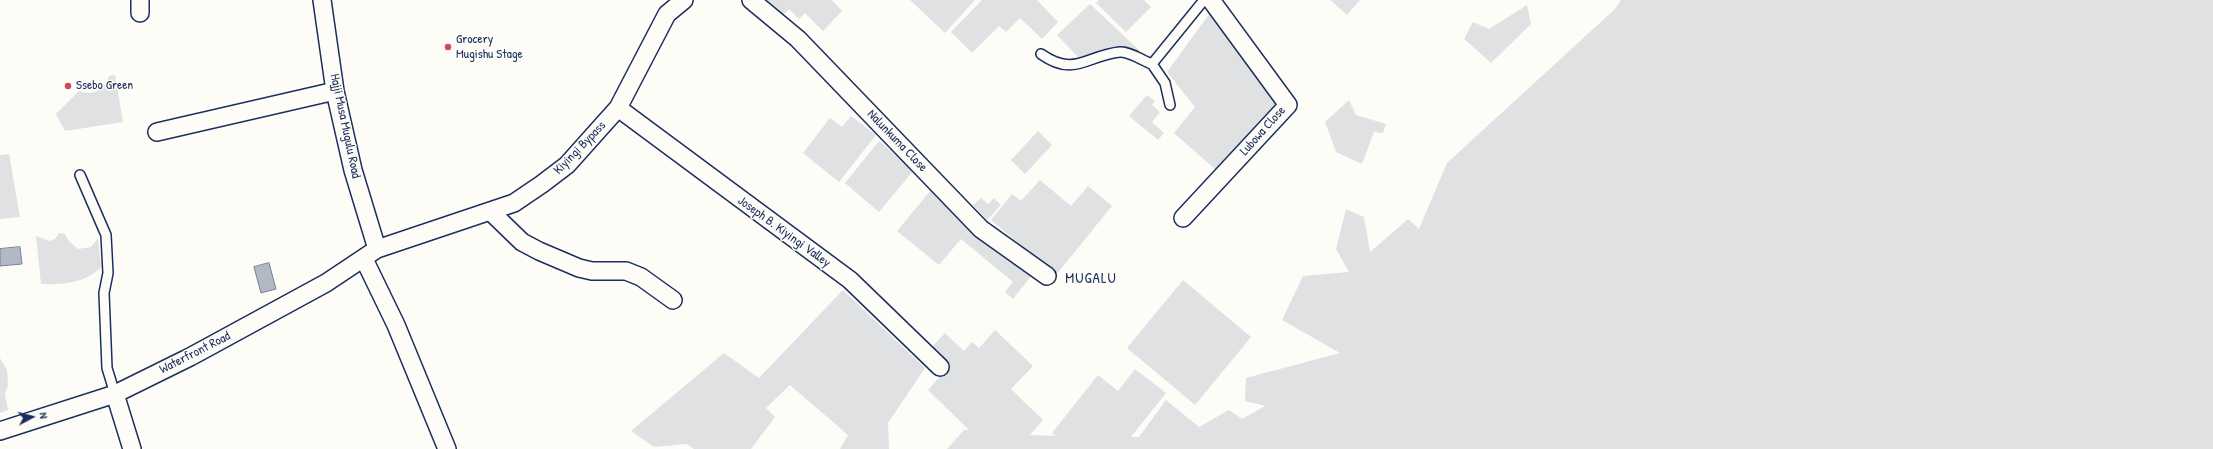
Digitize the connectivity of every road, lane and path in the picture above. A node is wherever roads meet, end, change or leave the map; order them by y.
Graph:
1 (322, 0) edge
2 (684, 0) edge
3 (751, 0) edge
4 (1204, 0) edge
5 (1211, 0) edge
6 (1042, 54) dead end
7 (1152, 64) junction
8 (336, 91) junction
9 (1170, 105) dead end
10 (618, 108) junction
11 (157, 132) dead end
12 (80, 175) dead end
13 (490, 211) junction
14 (1183, 218) dead end
15 (370, 254) junction
16 (1047, 276) dead end
17 (673, 300) dead end
18 (940, 367) dead end
19 (114, 394) junction
20 (0, 431) edge
21 (132, 449) edge
22 (447, 449) edge

1 - 8 street, Hajji Musa Mugulu Road
2 - 10 street, Kiyingi Bypass
3 - 16 street, Nalunkuma Close
4 - 7 lane
5 - 14 street, Lubowa Close
6 - 7 lane
7 - 9 lane
8 - 11 street
8 - 15 street, Hajji Musa Mugulu Road
10 - 13 street, Kiyingi Bypass
10 - 18 street, Joseph B. Kiyingi Valley
12 - 19 lane
13 - 15 street, Kiyingi Bypass
13 - 17 street
15 - 19 street, Waterfront Road
15 - 22 street, Hajji Musa Mugulu Road
19 - 20 street, Waterfront Road
19 - 21 street

